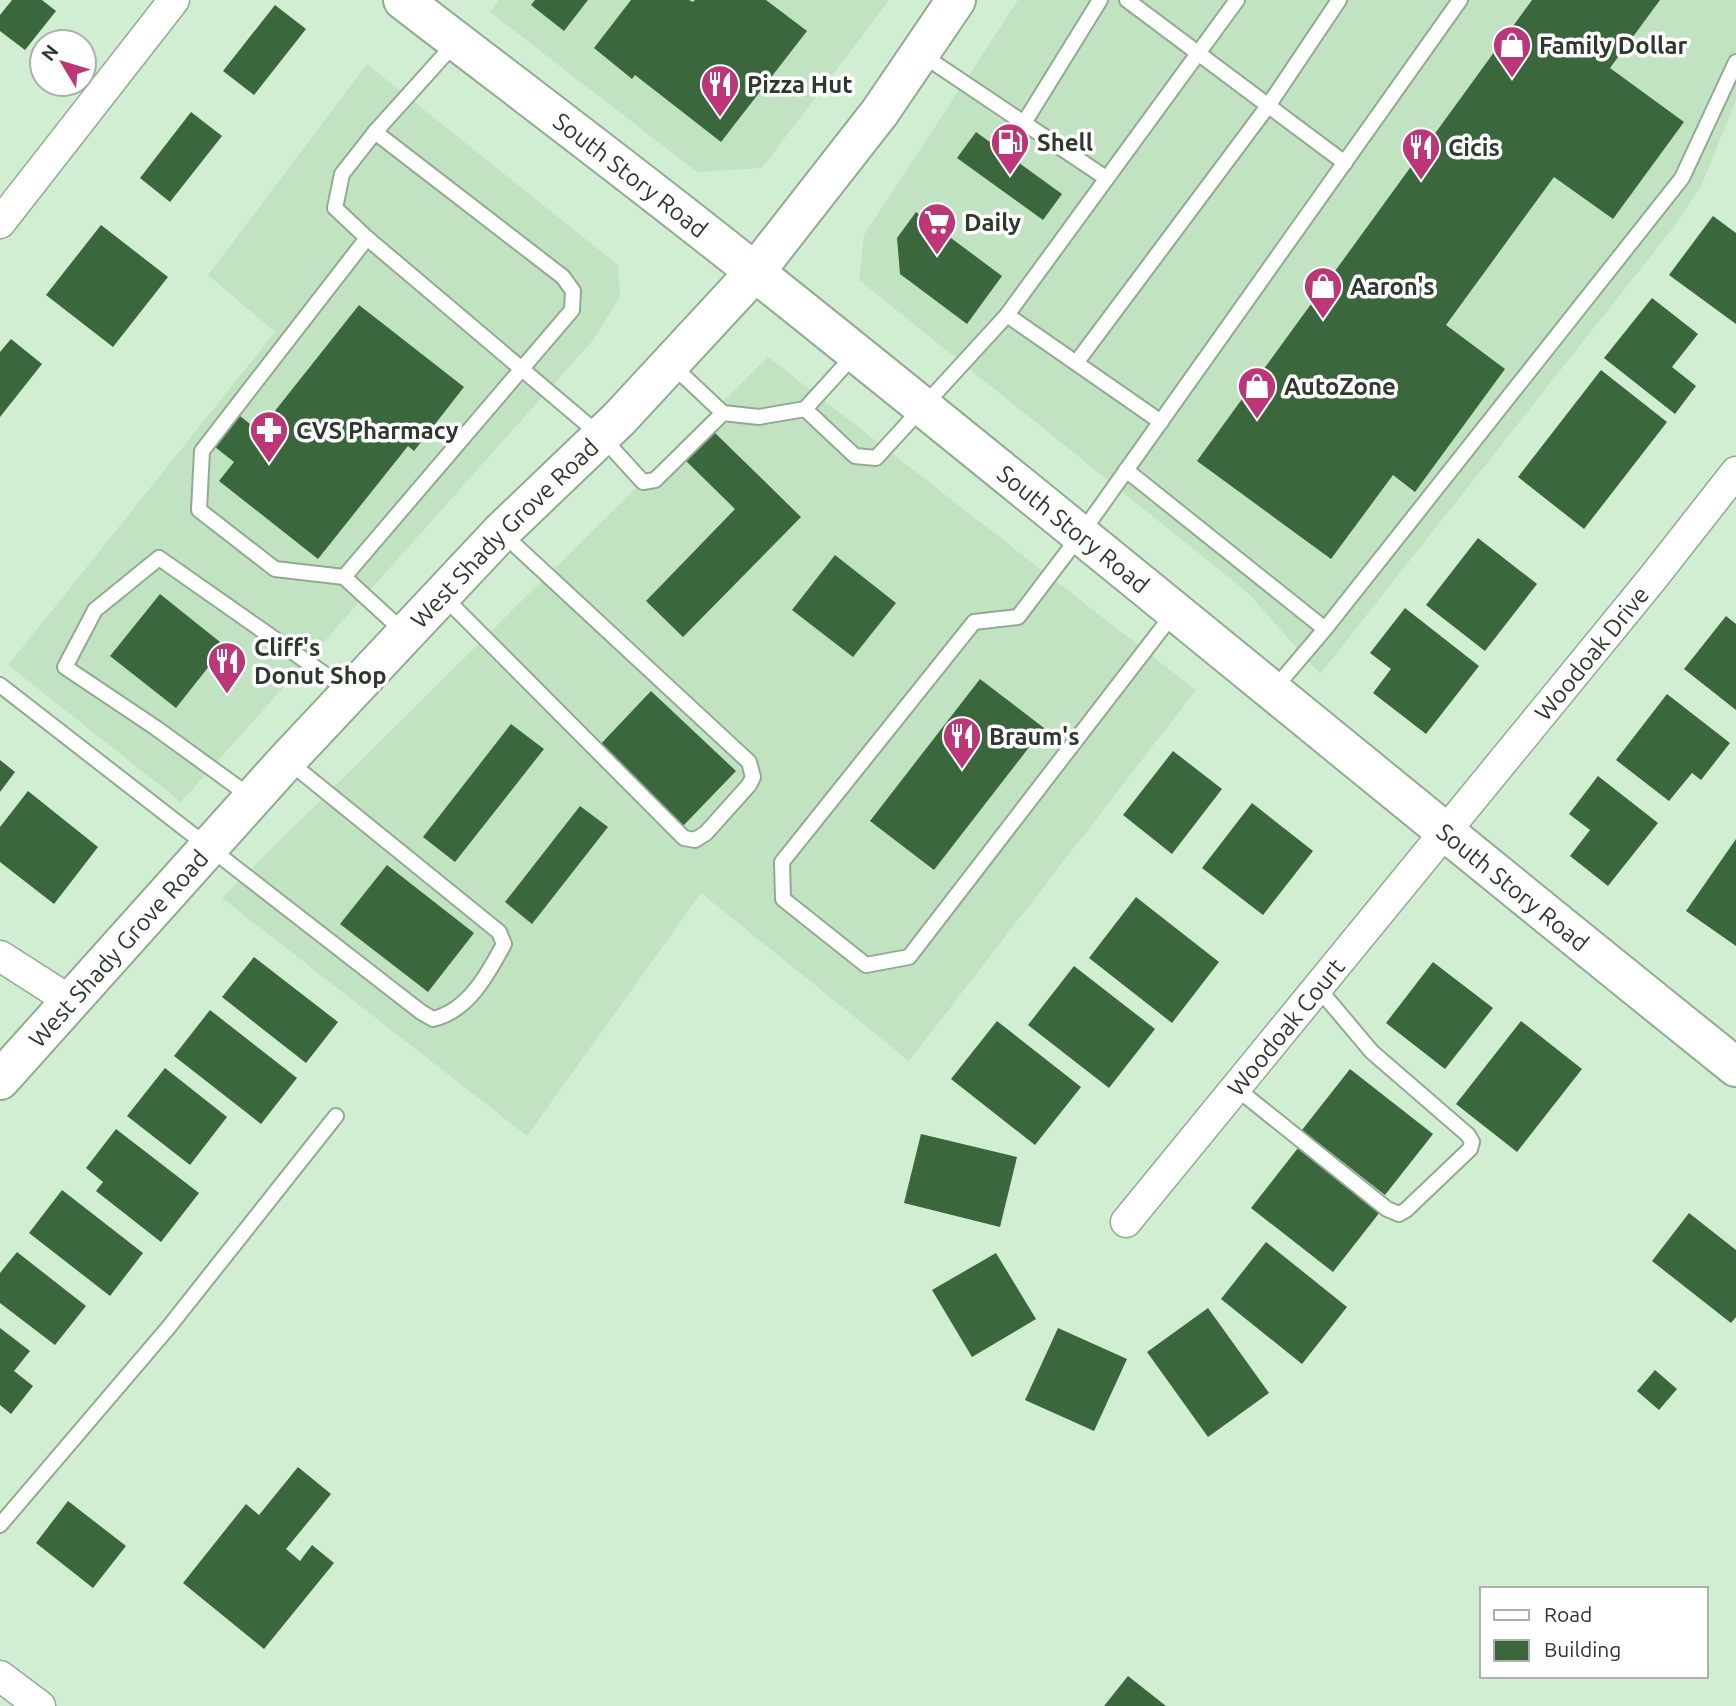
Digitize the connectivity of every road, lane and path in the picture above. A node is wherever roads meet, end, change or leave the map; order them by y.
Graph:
1 (174, 0) edge
2 (403, 0) edge
3 (956, 0) edge
4 (1100, 0) edge
5 (1127, 0) edge
6 (1237, 0) edge
7 (1339, 0) edge
8 (1460, 0) edge
9 (457, 41) junction
10 (920, 53) junction
11 (1198, 53) junction
12 (1736, 62) edge
13 (1268, 106) junction
14 (1024, 123) junction
15 (375, 132) junction
16 (1345, 163) junction
17 (1107, 178) junction
18 (0, 223) edge
19 (367, 237) junction
20 (755, 272) junction
21 (1007, 315) junction
22 (856, 353) junction
23 (1076, 363) junction
24 (670, 364) junction
25 (522, 368) junction
26 (923, 408) junction
27 (805, 409) junction
28 (723, 413) junction
29 (1161, 422) junction
30 (601, 436) junction
31 (1126, 470) junction
32 (1736, 472) edge
33 (501, 532) junction
34 (1081, 534) junction
35 (344, 577) junction
36 (442, 595) junction
37 (1176, 611) junction
38 (1325, 629) junction
39 (406, 634) junction
40 (0, 685) edge
41 (1273, 690) junction
42 (351, 693) junction
43 (287, 760) junction
44 (253, 799) junction
45 (1444, 834) junction
46 (209, 848) junction
47 (0, 956) edge
48 (1318, 988) junction
49 (72, 1002) junction
50 (1736, 1067) edge
51 (0, 1080) edge
52 (1236, 1088) junction
53 (336, 1116) dead end
54 (1126, 1222) dead end
55 (0, 1525) edge
56 (0, 1675) edge
57 (40, 1706) edge

1 - 18 street
2 - 9 main road, South Story Road
3 - 10 main road, West Shady Grove Road
4 - 14 lane
5 - 11 lane
6 - 11 lane
7 - 13 lane
8 - 16 lane
9 - 15 lane
9 - 20 main road, South Story Road
10 - 14 lane
10 - 20 main road, West Shady Grove Road
11 - 13 lane
11 - 17 lane
12 - 38 lane
13 - 16 lane
13 - 23 lane
14 - 17 lane
15 - 19 lane
15 - 25 lane
16 - 29 lane
17 - 21 lane
19 - 25 lane
19 - 35 lane
20 - 22 main road, South Story Road
20 - 24 main road, West Shady Grove Road
21 - 23 lane
21 - 26 lane
22 - 26 main road, South Story Road
22 - 27 lane
23 - 29 lane
24 - 28 lane
24 - 30 main road, West Shady Grove Road
25 - 30 lane
25 - 35 lane
26 - 27 lane
26 - 34 main road, South Story Road
27 - 28 lane
28 - 30 lane
29 - 31 lane
30 - 33 main road, West Shady Grove Road
31 - 34 lane
31 - 38 lane
32 - 45 street, Woodoak Drive
33 - 36 main road, West Shady Grove Road
33 - 36 lane
34 - 37 main road, South Story Road
34 - 37 lane
35 - 39 lane
36 - 39 main road, West Shady Grove Road
37 - 41 main road, South Story Road
38 - 41 lane
39 - 42 main road, West Shady Grove Road
40 - 46 lane
41 - 45 main road, South Story Road
42 - 43 main road, West Shady Grove Road
42 - 44 lane
43 - 44 main road, West Shady Grove Road
43 - 46 lane
44 - 46 main road, West Shady Grove Road
45 - 48 street, Woodoak Court
45 - 50 main road, South Story Road
46 - 49 main road, West Shady Grove Road
47 - 49 street
48 - 52 street, Woodoak Court
48 - 52 lane
49 - 51 main road, West Shady Grove Road
52 - 54 street, Woodoak Court
53 - 55 lane
56 - 57 street

